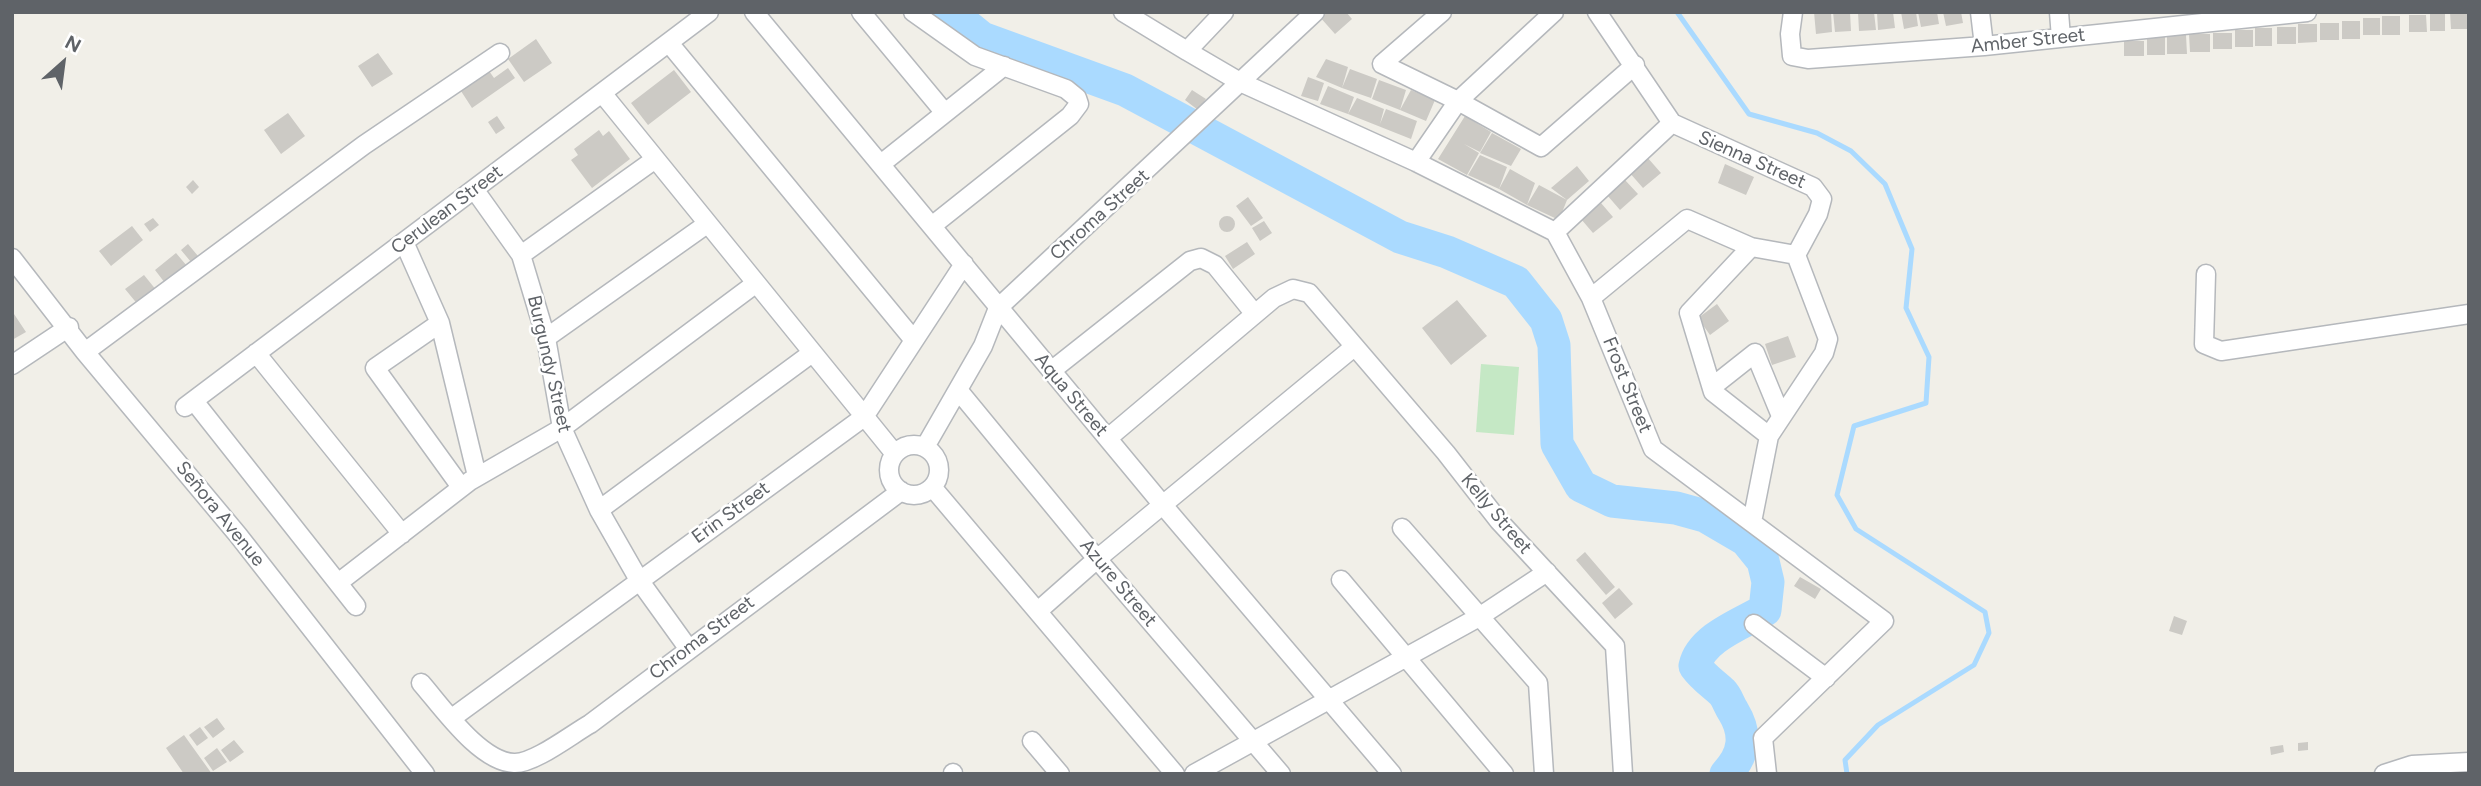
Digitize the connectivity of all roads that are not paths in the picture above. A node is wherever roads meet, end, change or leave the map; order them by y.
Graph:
1 (709, 12) edge
2 (754, 12) edge
3 (861, 12) edge
4 (913, 12) edge
5 (1123, 12) edge
6 (1224, 12) edge
7 (1315, 12) edge
8 (1442, 12) edge
9 (1554, 12) edge
10 (1597, 12) edge
11 (1793, 12) edge
12 (1980, 12) edge
13 (2059, 12) edge
14 (2307, 12) edge
15 (2280, 13) edge
16 (2061, 38) junction
17 (669, 43) junction
18 (1984, 46) junction
19 (1187, 51) junction
20 (500, 53) dead end
21 (1635, 65) junction
22 (1004, 66) junction
23 (1240, 82) junction
24 (602, 93) junction
25 (1458, 101) junction
26 (945, 113) junction
27 (1672, 123) junction
28 (654, 160) junction
29 (1416, 162) junction
30 (881, 164) junction
31 (474, 189) junction
32 (707, 224) junction
33 (933, 225) junction
34 (1555, 232) junction
35 (404, 242) junction
36 (1752, 247) junction
37 (521, 255) junction
38 (1796, 255) junction
39 (12, 258) edge
40 (964, 264) junction
41 (2206, 274) dead end
42 (755, 284) junction
43 (1591, 298) junction
44 (998, 308) junction
45 (1254, 313) junction
46 (2469, 314) edge
47 (440, 323) junction
48 (68, 327) junction
49 (546, 338) junction
50 (913, 339) junction
51 (1354, 346) junction
52 (85, 352) junction
53 (257, 353) junction
54 (812, 353) junction
55 (12, 365) edge
56 (1051, 371) junction
57 (1712, 387) junction
58 (958, 390) junction
59 (1782, 416) junction
60 (864, 417) junction
61 (562, 428) junction
62 (1769, 436) junction
63 (1108, 438) junction
64 (925, 447) junction
65 (895, 454) junction
66 (477, 476) junction
67 (461, 487) junction
68 (933, 488) junction
69 (901, 491) junction
70 (1162, 504) junction
71 (599, 510) junction
72 (1752, 522) junction
73 (1402, 528) dead end
74 (402, 534) junction
75 (1097, 559) junction
76 (1547, 572) junction
77 (639, 580) junction
78 (1341, 580) dead end
79 (338, 583) junction
80 (356, 606) dead end
81 (1038, 611) junction
82 (1479, 617) junction
83 (1754, 624) dead end
84 (688, 648) junction
85 (1405, 656) junction
86 (1826, 678) junction
87 (421, 683) dead end
88 (1329, 699) junction
89 (452, 718) junction
90 (1032, 740) dead end
91 (1253, 742) junction
92 (2469, 762) edge
93 (425, 774) edge
94 (1060, 774) edge
95 (1175, 774) edge
96 (1195, 774) edge
97 (1281, 774) edge
98 (1392, 774) edge
99 (1504, 774) edge
100 (1544, 774) edge
101 (1623, 774) edge
102 (1767, 774) edge
103 (2384, 774) edge

1 - 17 street, Cerulean Street
2 - 30 street, Aqua Street
3 - 26 street
4 - 22 street
5 - 19 street
6 - 19 street
7 - 23 street, Chroma Street
8 - 25 street
9 - 25 street
10 - 21 street
11 - 18 street, Amber Street
12 - 18 street
13 - 16 street
14 - 15 street, Amber Street
15 - 16 street, Amber Street
16 - 18 street, Amber Street
17 - 24 street, Cerulean Street
17 - 50 street
19 - 23 street
20 - 52 street
21 - 25 street
21 - 27 street
22 - 26 street
22 - 33 street
23 - 29 street
23 - 44 street, Chroma Street
24 - 28 street
24 - 31 street, Cerulean Street
25 - 29 street
26 - 30 street
27 - 34 street
27 - 38 street, Sienna Street
28 - 32 street
28 - 37 street
29 - 34 street
30 - 33 street, Aqua Street
31 - 35 street, Cerulean Street
31 - 37 street, Burgundy Street
32 - 42 street
32 - 49 street
33 - 40 street, Aqua Street
34 - 43 street, Frost Street
35 - 47 street
35 - 53 street, Cerulean Street
36 - 38 street
36 - 43 street
36 - 57 street
37 - 49 street, Burgundy Street
38 - 59 street
39 - 48 street, Señora Avenue
40 - 44 street, Aqua Street
40 - 50 street, Erin Street
41 - 46 street
42 - 54 street
42 - 61 street
43 - 72 street, Frost Street
44 - 56 street, Aqua Street
44 - 58 street, Chroma Street
45 - 51 street, Kelly Street
45 - 56 street
45 - 63 street
47 - 66 street
47 - 67 street
48 - 52 street, Señora Avenue
48 - 55 street
49 - 61 street, Burgundy Street
50 - 60 street, Erin Street
51 - 70 street
51 - 76 street, Kelly Street
52 - 93 street, Señora Avenue
53 - 74 street
53 - 79 street, Cerulean Street
54 - 60 street
54 - 71 street
56 - 63 street, Aqua Street
57 - 59 street
57 - 62 street
58 - 64 street, Chroma Street
58 - 75 street, Azure Street
59 - 62 street
60 - 65 street
60 - 77 street, Erin Street
61 - 66 street
61 - 71 street, Burgundy Street
62 - 72 street
63 - 70 street, Aqua Street
64 - 65 street
64 - 68 street
65 - 69 street
66 - 67 street
67 - 74 street
68 - 69 street
68 - 81 street
69 - 84 street, Chroma Street
70 - 75 street
70 - 88 street, Aqua Street
71 - 77 street, Burgundy Street
72 - 86 street, Frost Street
73 - 82 street
74 - 79 street
75 - 81 street
75 - 91 street, Azure Street
76 - 82 street
76 - 101 street, Kelly Street
77 - 84 street, Burgundy Street
77 - 89 street, Erin Street
78 - 85 street
79 - 80 street
81 - 95 street
82 - 85 street
82 - 100 street
83 - 86 street
84 - 89 street, Chroma Street
85 - 88 street
85 - 99 street
86 - 102 street, Frost Street
87 - 89 street
88 - 91 street
88 - 98 street, Aqua Street
90 - 94 street
91 - 96 street
91 - 97 street, Azure Street
92 - 103 street

